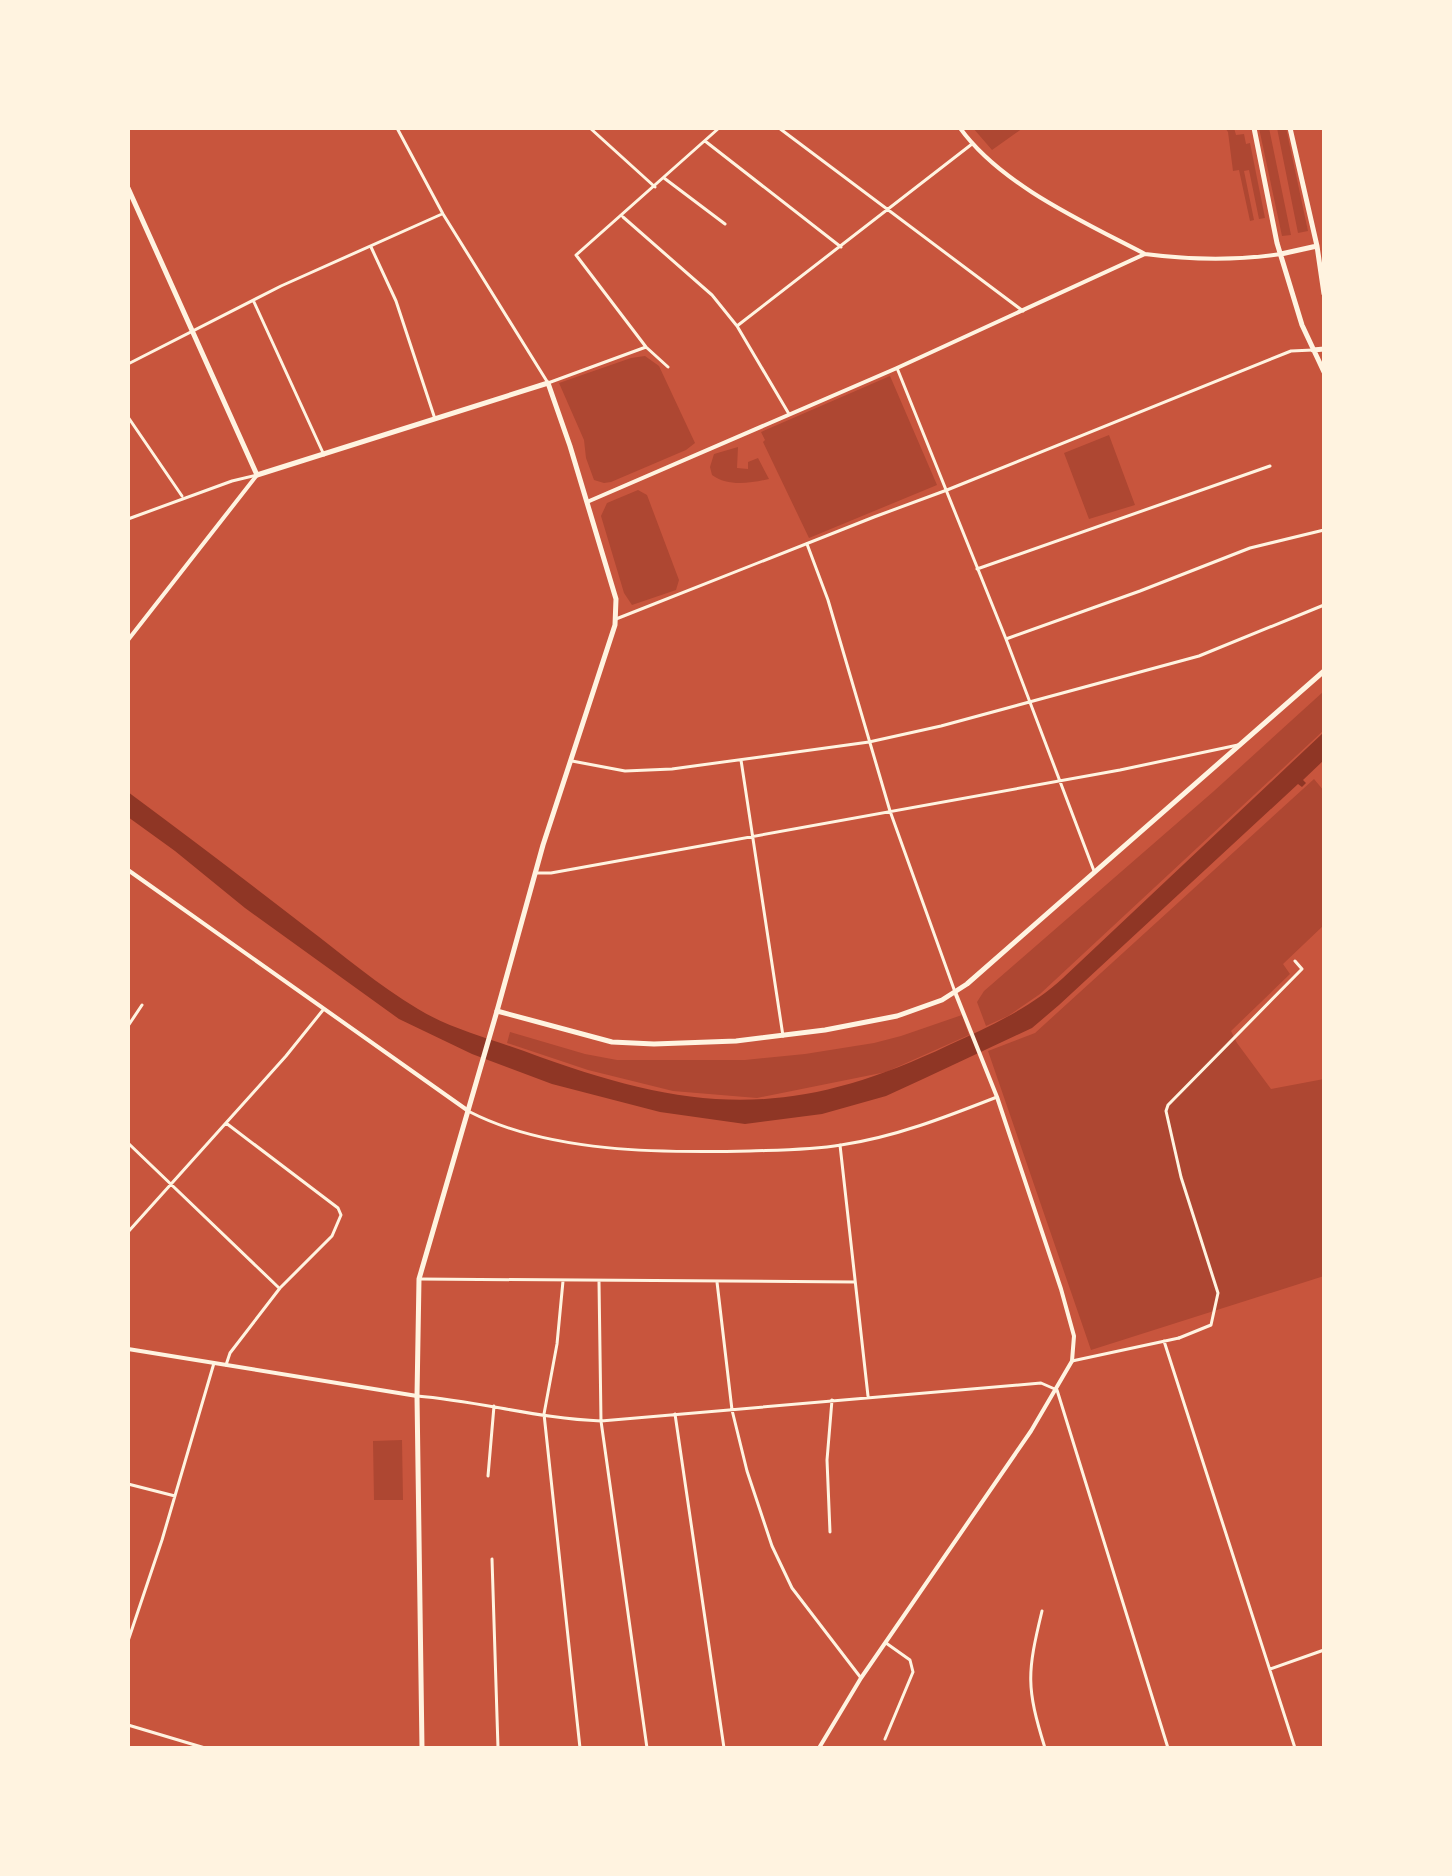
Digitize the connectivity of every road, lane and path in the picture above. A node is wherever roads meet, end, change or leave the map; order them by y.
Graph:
1 (397, 128) edge
2 (590, 128) edge
3 (719, 128) edge
4 (779, 128) edge
5 (960, 128) edge
6 (1254, 128) edge
7 (1290, 128) edge
8 (705, 141) junction
9 (972, 144) junction
10 (664, 178) junction
11 (655, 187) junction
12 (128, 188) edge
13 (888, 209) junction
14 (443, 214) junction
15 (622, 216) junction
16 (725, 224) dead end
17 (1320, 245) edge
18 (371, 247) junction
19 (841, 247) junction
20 (1145, 254) junction
21 (1281, 254) junction
22 (1324, 294) edge
23 (254, 301) junction
24 (1023, 311) junction
25 (737, 326) junction
26 (192, 332) junction
27 (646, 347) junction
28 (1324, 349) edge
29 (1313, 350) junction
30 (1323, 363) edge
31 (128, 364) edge
32 (668, 367) dead end
33 (897, 368) junction
34 (1324, 372) edge
35 (548, 383) junction
36 (789, 414) junction
37 (128, 417) edge
38 (435, 419) junction
39 (324, 455) junction
40 (1270, 466) dead end
41 (257, 475) junction
42 (947, 490) junction
43 (183, 498) junction
44 (587, 502) junction
45 (128, 519) edge
46 (1324, 530) edge
47 (807, 544) junction
48 (977, 569) junction
49 (1324, 605) edge
50 (616, 619) junction
51 (1006, 639) junction
52 (128, 640) edge
53 (1324, 671) edge
54 (1030, 701) junction
55 (869, 742) junction
56 (1242, 744) junction
57 (741, 760) junction
58 (570, 761) junction
59 (1059, 779) junction
60 (890, 811) junction
61 (752, 836) junction
62 (130, 872) edge
63 (535, 873) junction
64 (1094, 873) junction
65 (128, 880) edge
66 (1295, 961) dead end
67 (955, 992) junction
68 (142, 1005) dead end
69 (323, 1010) junction
70 (497, 1011) junction
71 (128, 1026) edge
72 (783, 1036) junction
73 (997, 1097) junction
74 (467, 1110) junction
75 (226, 1123) junction
76 (128, 1143) edge
77 (840, 1145) junction
78 (170, 1185) junction
79 (128, 1232) edge
80 (419, 1279) junction
81 (563, 1281) junction
82 (599, 1282) junction
83 (717, 1282) junction
84 (855, 1282) junction
85 (280, 1288) junction
86 (1164, 1341) junction
87 (128, 1349) edge
88 (1072, 1361) junction
89 (214, 1363) junction
90 (226, 1365) junction
91 (1057, 1390) junction
92 (417, 1396) junction
93 (869, 1397) junction
94 (832, 1400) junction
95 (494, 1406) junction
96 (732, 1410) junction
97 (544, 1414) junction
98 (675, 1414) junction
99 (601, 1421) junction
100 (488, 1476) dead end
101 (128, 1484) edge
102 (175, 1496) junction
103 (830, 1532) dead end
104 (492, 1559) dead end
105 (1042, 1611) dead end
106 (128, 1641) edge
107 (886, 1643) junction
108 (1324, 1650) edge
109 (1270, 1669) junction
110 (861, 1678) junction
111 (128, 1725) edge
112 (885, 1739) dead end
113 (205, 1748) edge
114 (422, 1748) edge
115 (498, 1748) edge
116 (580, 1748) edge
117 (647, 1748) edge
118 (724, 1748) edge
119 (819, 1748) edge
120 (1045, 1748) edge
121 (1168, 1748) edge
122 (1295, 1748) edge

1 - 14 street
2 - 11 street
3 - 8 street
4 - 13 street
5 - 9 street
6 - 21 main road
7 - 17 main road
8 - 10 street
8 - 19 street
9 - 13 street
9 - 20 street
10 - 11 street
10 - 16 street
11 - 15 street
12 - 26 main road
13 - 19 street
13 - 24 street
14 - 18 street
14 - 35 street
15 - 25 street
15 - 27 street
17 - 21 main road
17 - 22 main road
18 - 23 street
18 - 38 street
19 - 25 street
20 - 21 street
20 - 24 street
21 - 29 main road
23 - 26 street
23 - 39 street
24 - 33 street
25 - 36 street
26 - 31 street
26 - 41 main road
27 - 32 street
27 - 35 street
28 - 29 main road
29 - 30 main road
29 - 42 street
30 - 34 main road
33 - 36 street
33 - 42 street
35 - 38 main road
35 - 44 main road
36 - 44 street
37 - 43 street
38 - 39 main road
39 - 41 main road
40 - 48 street
41 - 43 street
41 - 52 street
42 - 47 street
42 - 48 street
43 - 45 street
44 - 50 main road
46 - 51 street
47 - 50 street
47 - 55 street
48 - 51 street
49 - 54 street
50 - 58 main road
51 - 54 street
53 - 56 main road
54 - 55 street
54 - 59 street
55 - 57 street
55 - 60 street
56 - 59 street
56 - 64 main road
57 - 58 street
57 - 61 street
58 - 63 main road
59 - 60 street
59 - 64 street
60 - 61 street
60 - 67 street
61 - 63 street
61 - 72 street
62 - 65 street
62 - 69 street
63 - 70 main road
64 - 67 main road
66 - 86 street
67 - 72 main road
67 - 73 street
68 - 71 street
69 - 74 street
69 - 75 street
70 - 72 main road
70 - 74 main road
73 - 77 street
73 - 88 street
74 - 77 street
74 - 80 main road
75 - 78 street
75 - 85 street
76 - 78 street
77 - 84 street
78 - 79 street
78 - 85 street
80 - 81 street
80 - 92 main road
81 - 82 street
81 - 97 street
82 - 83 street
82 - 99 street
83 - 84 street
83 - 96 street
84 - 93 street
85 - 90 street
86 - 88 street
86 - 109 street
87 - 89 street
88 - 91 street
89 - 90 street
89 - 102 street
90 - 92 street
91 - 93 street
91 - 107 street
91 - 121 street
92 - 95 street
92 - 114 main road
93 - 94 street
94 - 96 street
94 - 103 street
95 - 97 street
95 - 100 street
96 - 98 street
96 - 110 street
97 - 99 street
97 - 116 street
98 - 99 street
98 - 118 street
99 - 117 street
101 - 102 street
102 - 106 street
104 - 115 street
105 - 120 street
107 - 110 street
107 - 112 street
108 - 109 street
109 - 122 street
110 - 119 street
111 - 113 street

